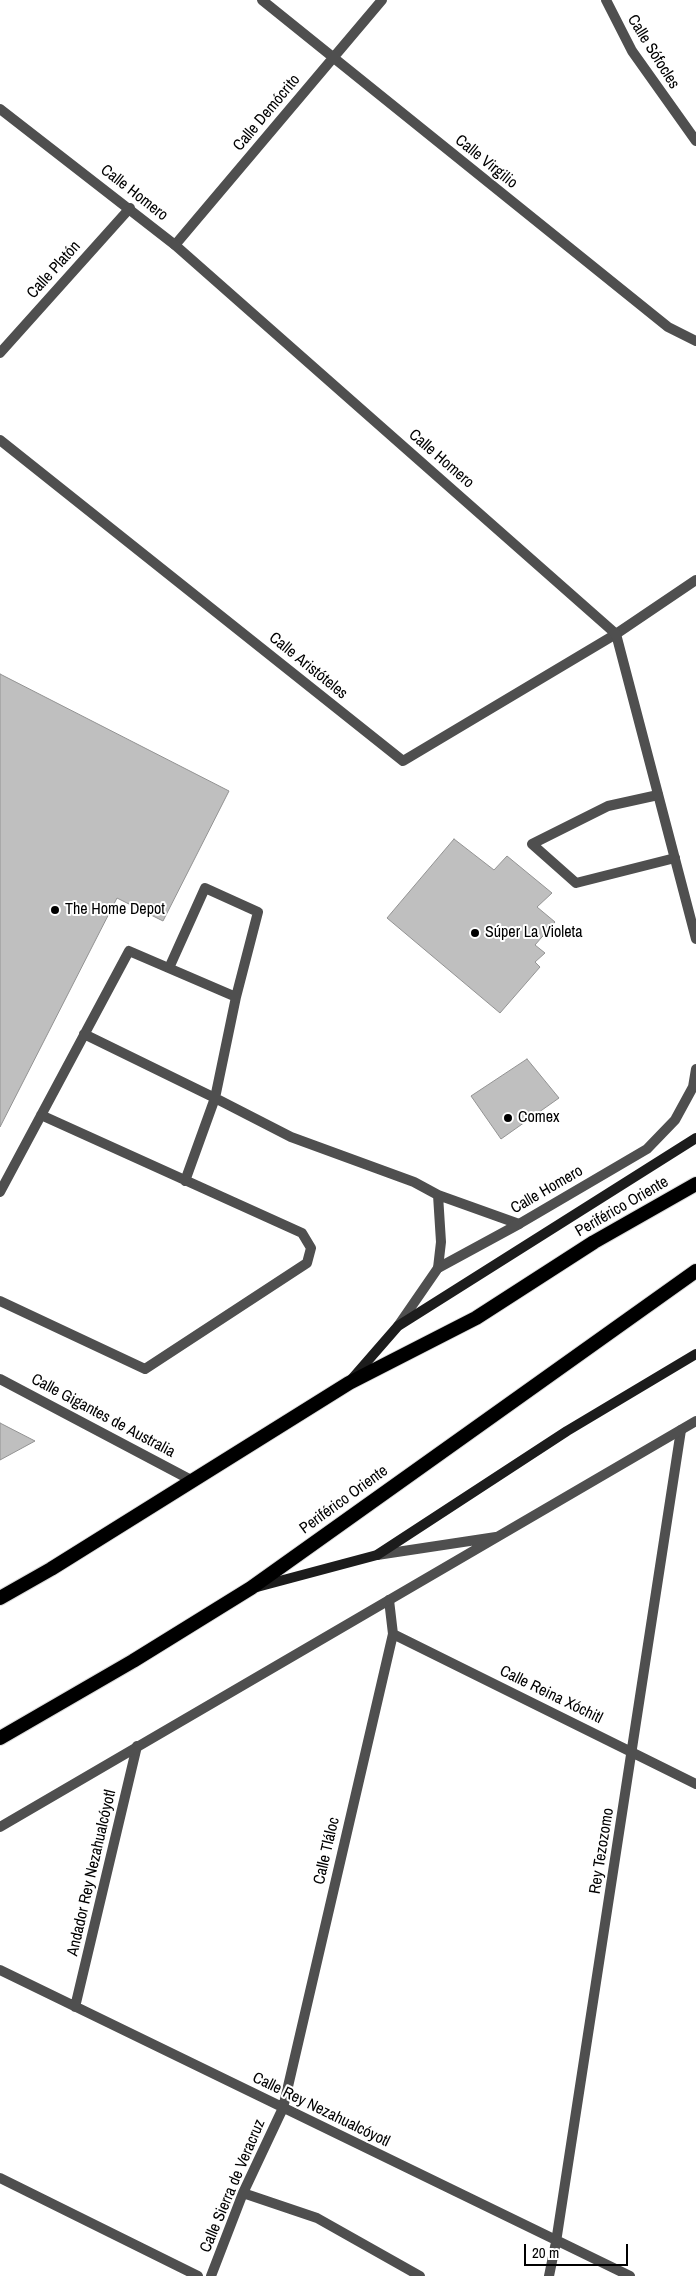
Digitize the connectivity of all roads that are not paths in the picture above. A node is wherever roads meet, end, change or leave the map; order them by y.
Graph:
1 (262, 0) edge
2 (382, 0) edge
3 (606, 0) edge
4 (333, 58) junction
5 (0, 109) edge
6 (696, 141) edge
7 (130, 208) junction
8 (175, 245) junction
9 (696, 341) edge
10 (0, 353) edge
11 (0, 440) edge
12 (696, 580) edge
13 (616, 634) junction
14 (658, 795) junction
15 (675, 858) junction
16 (696, 939) edge
17 (169, 968) junction
18 (236, 997) junction
19 (84, 1034) junction
20 (696, 1069) edge
21 (215, 1098) junction
22 (41, 1115) junction
23 (696, 1138) edge
24 (185, 1180) junction
25 (696, 1184) edge
26 (0, 1192) edge
27 (438, 1195) junction
28 (519, 1224) junction
29 (438, 1268) junction
30 (696, 1271) edge
31 (0, 1301) edge
32 (398, 1326) junction
33 (696, 1354) edge
34 (0, 1379) edge
35 (349, 1383) junction
36 (696, 1421) edge
37 (681, 1430) junction
38 (191, 1480) junction
39 (502, 1536) junction
40 (377, 1555) junction
41 (251, 1588) junction
42 (0, 1598) edge
43 (389, 1600) junction
44 (393, 1634) junction
45 (0, 1738) edge
46 (137, 1746) junction
47 (632, 1752) junction
48 (696, 1784) edge
49 (0, 1826) edge
50 (0, 1970) edge
51 (75, 2007) junction
52 (283, 2108) junction
53 (0, 2178) edge
54 (243, 2193) junction
55 (556, 2242) junction
56 (198, 2276) edge
57 (211, 2276) edge
58 (420, 2276) edge
59 (549, 2276) edge
60 (630, 2276) edge

1 - 4 street, Calle Virgilio
2 - 4 street, Calle Demócrito
3 - 6 street, Calle Sófocles
4 - 8 street, Calle Demócrito
4 - 9 street, Calle Virgilio
5 - 7 street, Calle Homero
7 - 8 street, Calle Homero
7 - 10 street, Calle Platón
8 - 13 street, Calle Homero
11 - 13 street, Calle Aristóteles
12 - 13 street
13 - 14 street
14 - 15 street
14 - 15 street
15 - 16 street
17 - 18 street
17 - 18 street
17 - 19 street
18 - 21 street
19 - 21 street
19 - 22 street
20 - 28 street, Calle Homero
21 - 24 street
21 - 27 street
22 - 24 street
22 - 26 street
23 - 32 main road
24 - 31 street
25 - 35 highway, Periférico Oriente
27 - 28 street
27 - 29 street
28 - 29 street, Calle Homero
29 - 32 street, Calle Homero
30 - 41 highway, Periférico Oriente
32 - 35 main road
33 - 40 main road
34 - 38 street, Calle Gigantes de Australia
35 - 38 highway, Periférico Oriente
36 - 37 street
37 - 39 street
37 - 47 street, Rey Tezozomo
38 - 42 highway, Periférico Oriente
39 - 40 street
39 - 43 street
40 - 41 main road
41 - 45 highway, Periférico Oriente
43 - 44 street, Calle Tláloc
43 - 46 street
44 - 47 street, Calle Reina Xóchitl
44 - 52 street, Calle Tláloc
46 - 49 street
46 - 51 street, Andador Rey Nezahualcóyotl
47 - 48 street, Calle Reina Xóchitl
47 - 55 street, Rey Tezozomo
50 - 51 street, Calle Rey Nezahualcóyotl
51 - 52 street, Calle Rey Nezahualcóyotl
52 - 54 street, Calle Sierra de Veracruz
52 - 55 street, Calle Rey Nezahualcóyotl
53 - 56 street
54 - 57 street, Calle Sierra de Veracruz
54 - 58 street
55 - 59 street, Rey Tezozomo
55 - 60 street, Calle Rey Nezahualcóyotl

